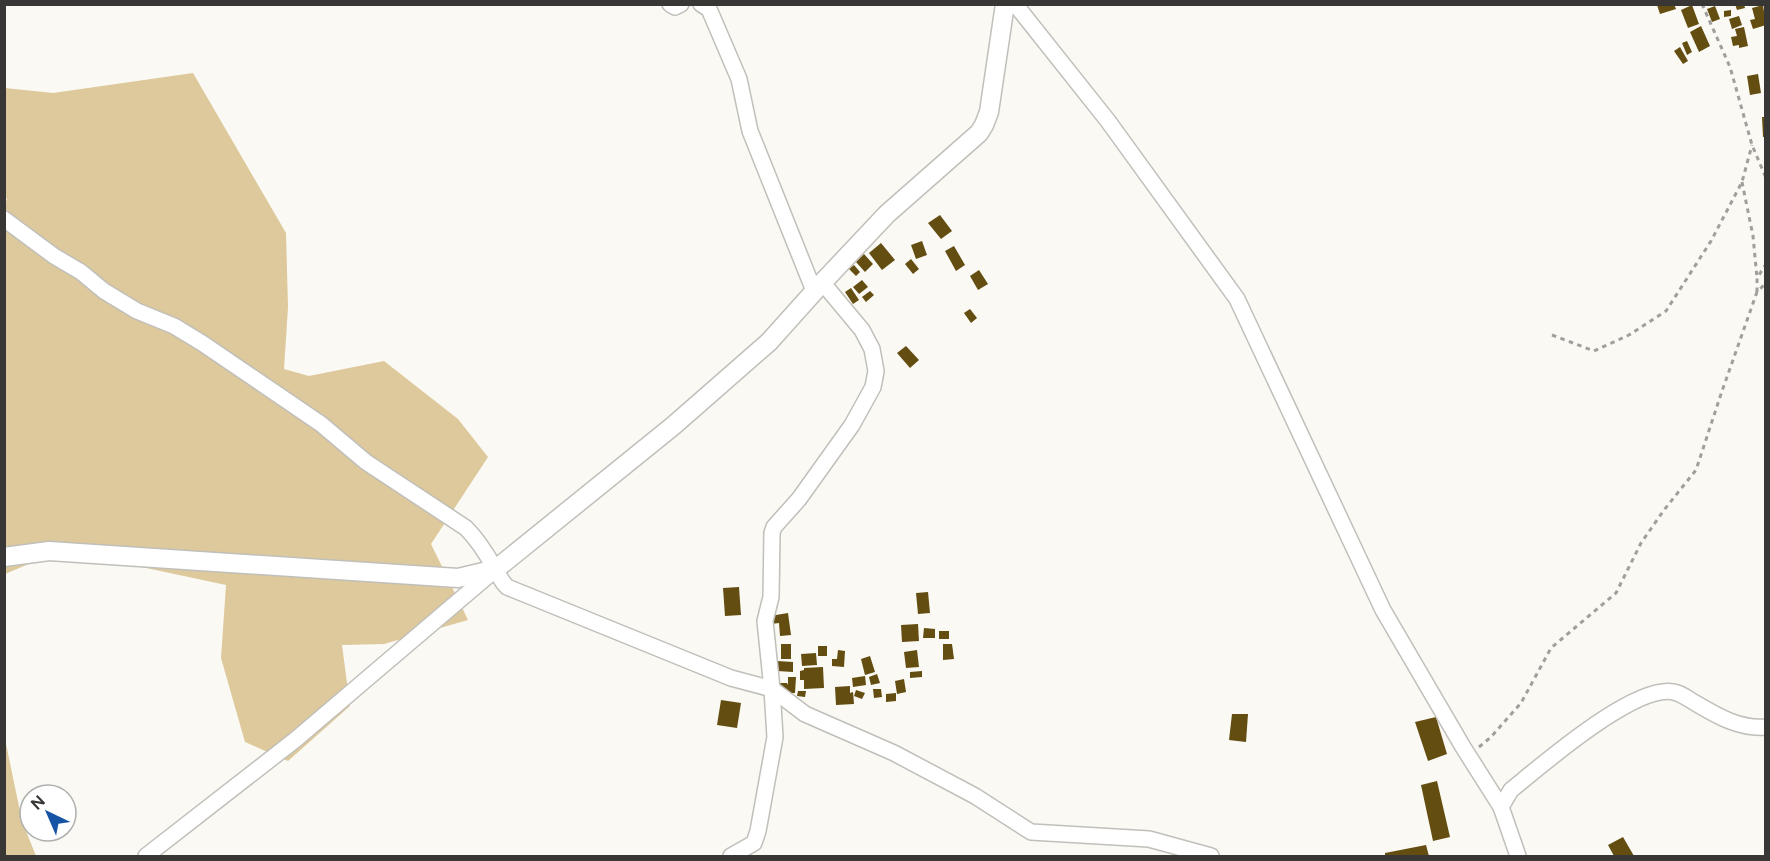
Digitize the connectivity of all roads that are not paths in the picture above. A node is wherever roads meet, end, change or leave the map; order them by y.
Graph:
1 (670, 4) edge
2 (681, 4) edge
3 (700, 4) edge
4 (1005, 4) edge
5 (1015, 4) edge
6 (4, 219) edge
7 (818, 287) junction
8 (4, 557) edge
9 (496, 569) junction
10 (772, 689) junction
11 (1766, 727) edge
12 (1501, 807) junction
13 (146, 856) edge
14 (731, 856) edge
15 (1211, 856) edge
16 (1518, 856) edge

1 - 2 street
3 - 7 street
4 - 7 street
5 - 12 street
6 - 9 street
7 - 9 street
7 - 10 street
8 - 9 street
9 - 10 street
9 - 13 street
10 - 14 street
10 - 15 street
11 - 12 street
12 - 16 street

